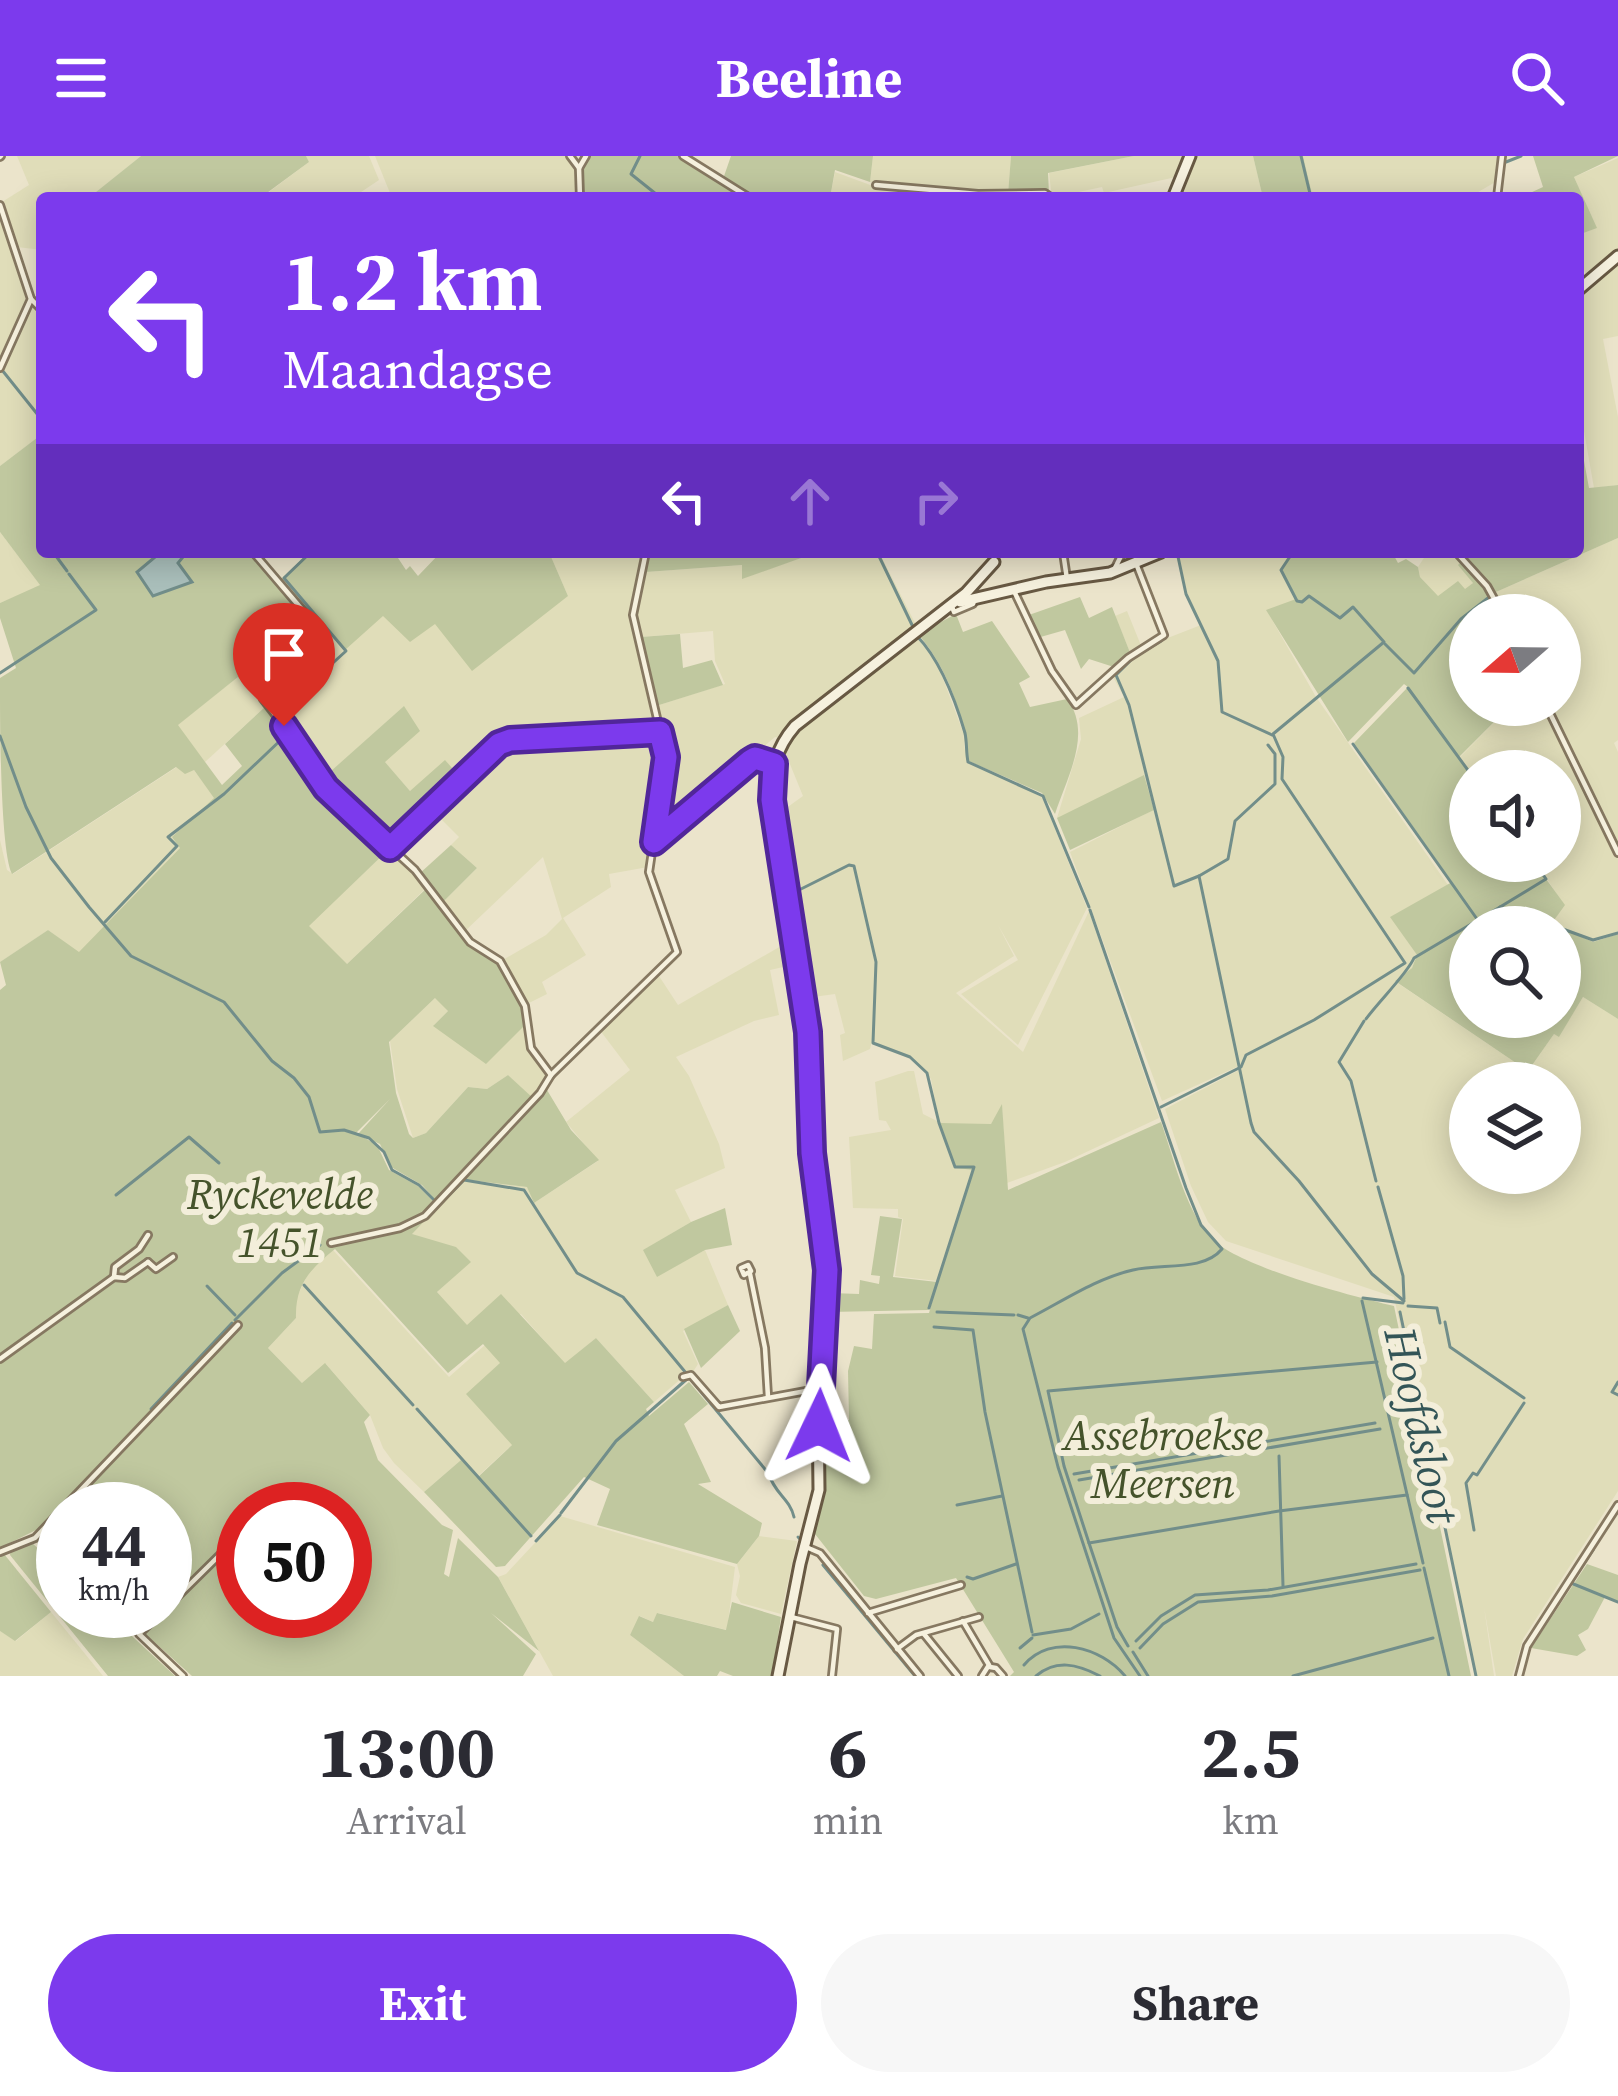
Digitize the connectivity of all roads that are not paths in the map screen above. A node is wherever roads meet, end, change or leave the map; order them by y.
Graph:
1 (570, 156) edge
2 (586, 156) edge
3 (683, 156) edge
4 (1190, 156) edge
5 (1502, 156) edge
6 (579, 168) junction
7 (876, 185) dead end
8 (580, 192) edge
9 (740, 192) edge
10 (955, 192) edge
11 (1175, 192) edge
12 (1498, 192) edge
13 (0, 205) edge
14 (1618, 256) edge
15 (1584, 285) edge
16 (31, 299) junction
17 (36, 304) edge
18 (0, 368) edge
19 (258, 558) edge
20 (645, 558) edge
21 (996, 558) edge
22 (1064, 558) edge
23 (1121, 558) edge
24 (1146, 558) edge
25 (1461, 558) edge
26 (1136, 562) junction
27 (1116, 571) junction
28 (1067, 579) junction
29 (977, 591) junction
30 (1008, 592) junction
31 (1492, 594) edge
32 (1556, 726) edge
33 (660, 732) junction
34 (774, 764) junction
35 (654, 842) junction
36 (390, 848) junction
37 (1618, 853) edge
38 (551, 1076) junction
39 (148, 1235) dead end
40 (332, 1243) dead end
41 (139, 1249) junction
42 (172, 1257) dead end
43 (148, 1262) junction
44 (749, 1274) dead end
45 (114, 1277) junction
46 (238, 1325) dead end
47 (0, 1359) edge
48 (687, 1376) dead end
49 (819, 1389) junction
50 (768, 1397) junction
51 (1618, 1505) edge
52 (804, 1549) junction
53 (0, 1552) edge
54 (216, 1560) edge
55 (192, 1584) edge
56 (961, 1586) dead end
57 (868, 1613) junction
58 (790, 1617) junction
59 (979, 1617) dead end
60 (963, 1622) junction
61 (923, 1633) junction
62 (143, 1638) edge
63 (897, 1648) junction
64 (990, 1667) junction
65 (1519, 1675) edge
66 (183, 1676) edge
67 (778, 1676) edge
68 (832, 1676) edge
69 (920, 1676) edge
70 (958, 1676) edge
71 (982, 1676) edge
72 (1003, 1676) edge
73 (1527, 1676) edge

1 - 6 street
2 - 6 street
3 - 9 street
4 - 11 main road
5 - 12 street
6 - 8 street
7 - 10 street
13 - 16 street
14 - 15 main road
16 - 17 street
16 - 18 street
19 - 36 street
20 - 33 street
21 - 29 main road
22 - 28 street
23 - 27 street
24 - 26 main road
25 - 31 street
26 - 27 main road
26 - 30 street
27 - 28 main road
28 - 30 main road
29 - 30 main road
29 - 34 main road
32 - 37 street
33 - 35 street
33 - 36 street
34 - 35 street
34 - 49 main road
35 - 38 street
36 - 38 street
38 - 40 street
39 - 41 street
41 - 43 street
41 - 45 street
42 - 43 street
43 - 45 street
44 - 50 street
45 - 47 street
46 - 53 street
48 - 50 street
49 - 50 street
49 - 52 main road
51 - 65 street
52 - 57 street
52 - 58 main road
54 - 55 street
56 - 57 street
57 - 63 street
58 - 67 main road
58 - 68 street
59 - 60 street
60 - 61 street
60 - 64 street
61 - 63 street
61 - 70 street
62 - 66 street
63 - 69 street
64 - 71 street
64 - 72 street
65 - 73 street

